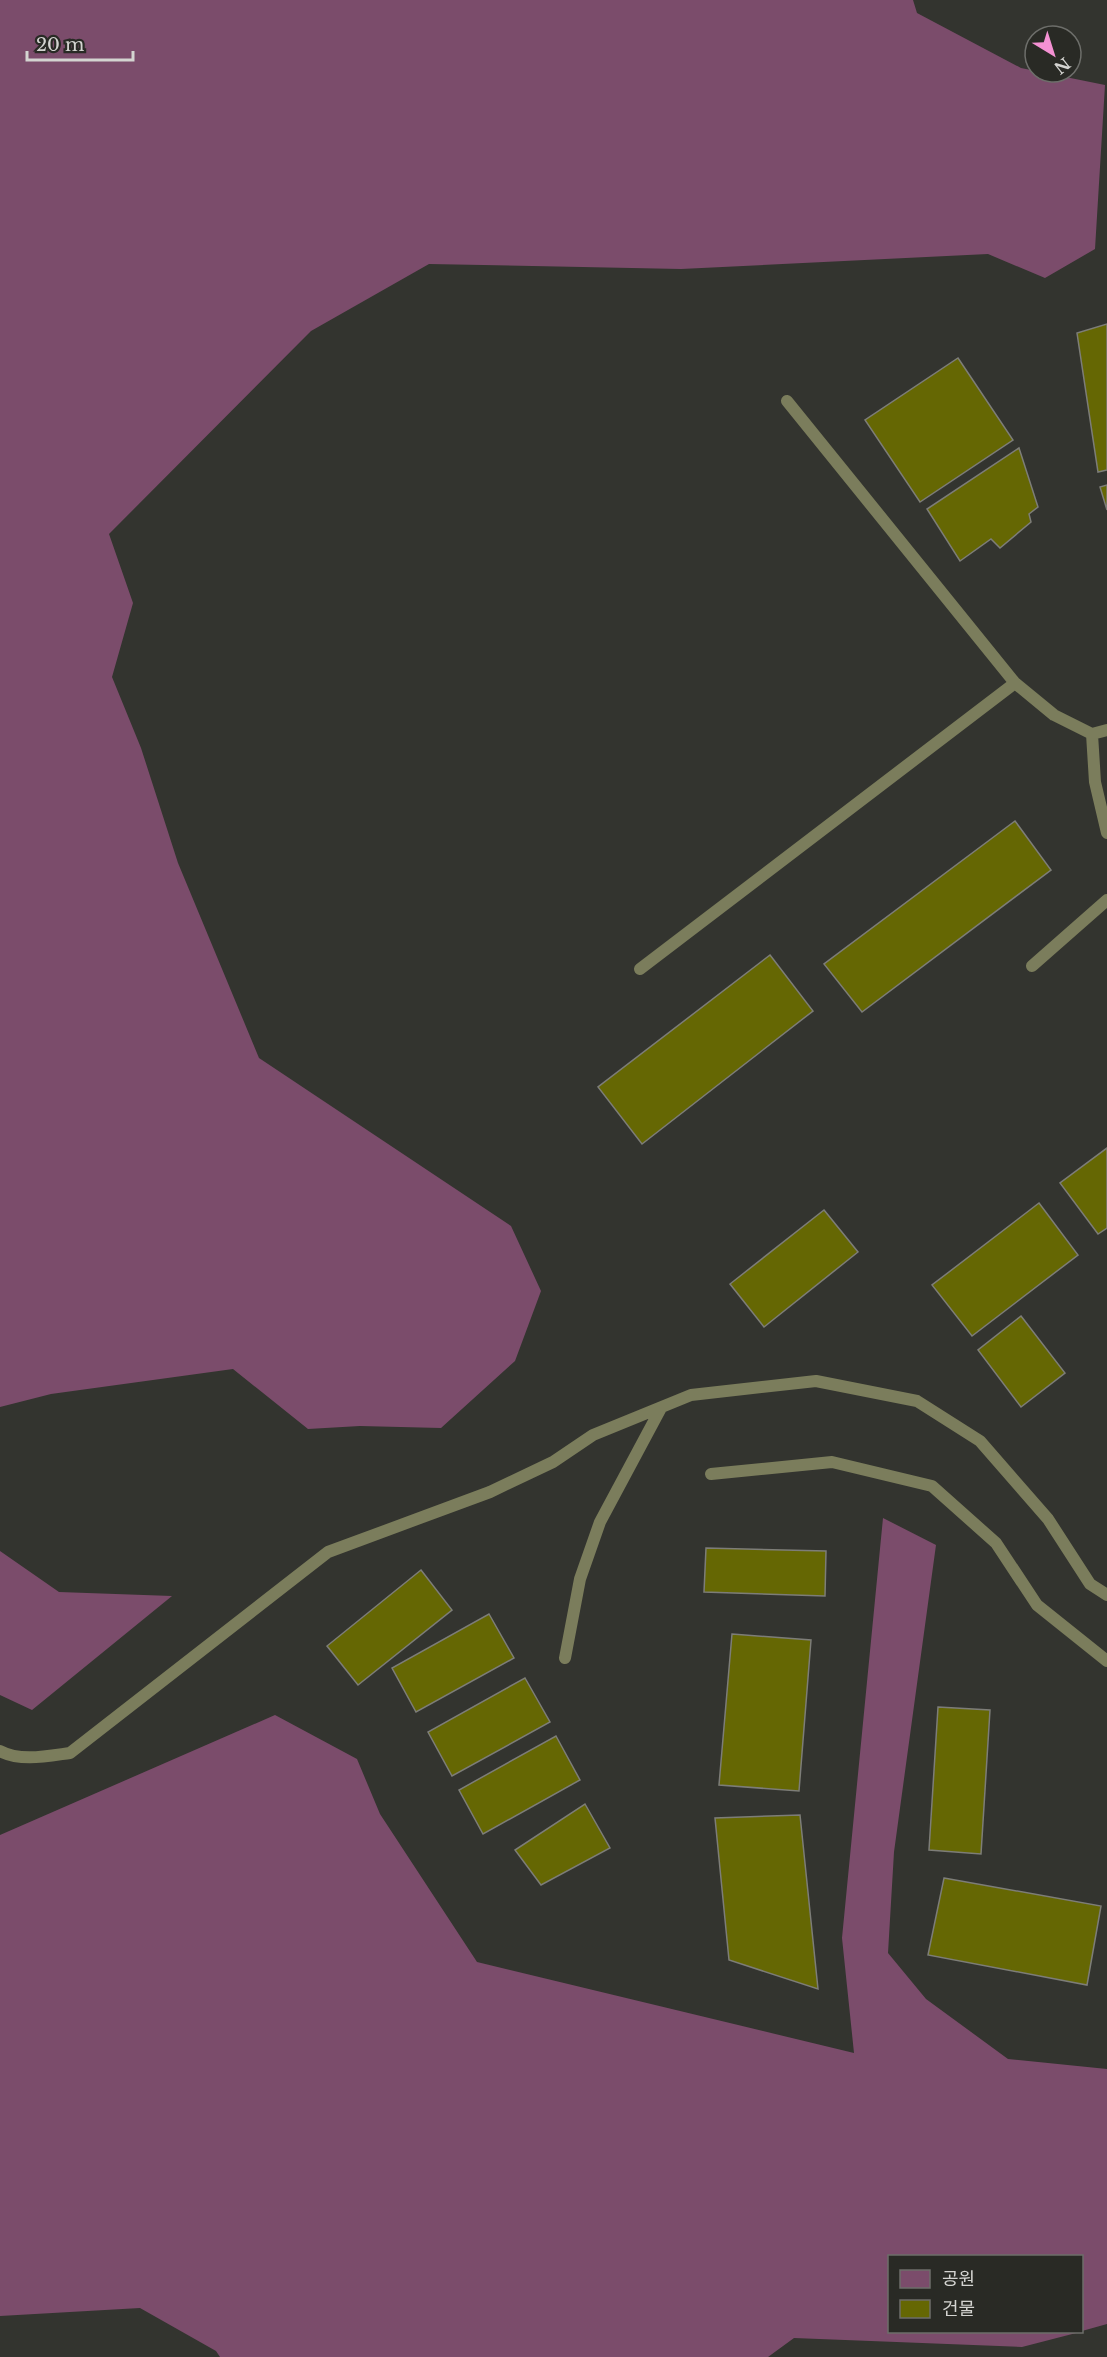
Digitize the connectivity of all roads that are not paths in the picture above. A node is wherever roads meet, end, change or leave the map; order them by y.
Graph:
1 (787, 400) dead end
2 (1015, 683) junction
3 (1107, 730) edge
4 (1092, 734) junction
5 (1107, 833) edge
6 (1107, 900) edge
7 (1032, 966) dead end
8 (640, 969) dead end
9 (661, 1408) junction
10 (711, 1474) dead end
11 (1107, 1595) edge
12 (565, 1658) dead end
13 (1107, 1661) edge
14 (0, 1750) edge

1 - 2 lane
2 - 4 lane
2 - 8 lane
3 - 4 lane
4 - 5 lane
6 - 7 lane
9 - 11 lane
9 - 12 lane
9 - 14 lane
10 - 13 lane

